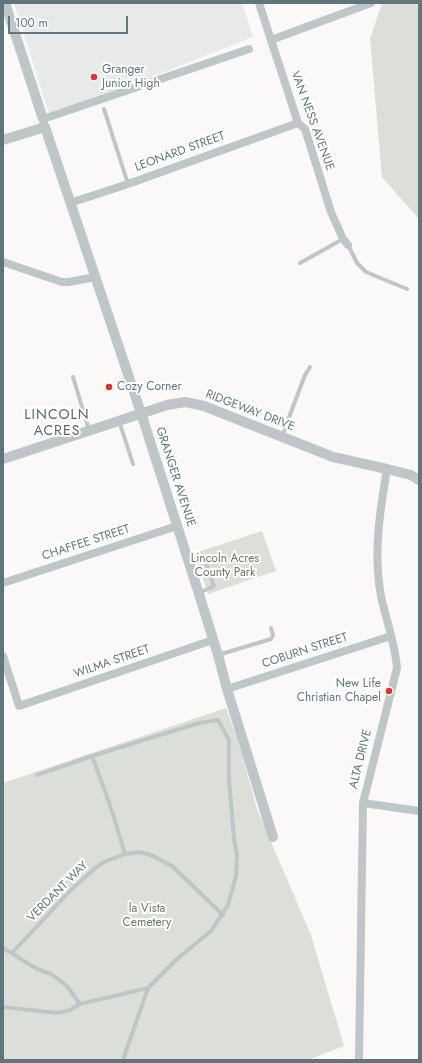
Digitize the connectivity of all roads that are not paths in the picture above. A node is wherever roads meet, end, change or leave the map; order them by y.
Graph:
1 (5, 3) edge
2 (258, 3) edge
3 (371, 3) edge
4 (271, 40) junction
5 (249, 49) dead end
6 (104, 109) dead end
7 (44, 123) junction
8 (298, 123) junction
9 (3, 140) edge
10 (128, 184) junction
11 (70, 203) junction
12 (345, 242) junction
13 (3, 262) edge
14 (300, 263) dead end
15 (95, 277) junction
16 (408, 290) dead end
17 (310, 367) dead end
18 (73, 377) dead end
19 (141, 413) junction
20 (119, 420) junction
21 (90, 430) junction
22 (282, 437) junction
23 (3, 459) edge
24 (133, 464) dead end
25 (387, 468) junction
26 (419, 480) edge
27 (176, 526) junction
28 (188, 559) junction
29 (3, 583) edge
30 (199, 594) junction
31 (271, 628) dead end
32 (391, 636) junction
33 (213, 640) junction
34 (218, 655) junction
35 (3, 656) edge
36 (227, 689) junction
37 (92, 756) junction
38 (37, 775) dead end
39 (363, 803) junction
40 (419, 811) edge
41 (273, 837) dead end
42 (124, 854) junction
43 (222, 915) junction
44 (3, 948) edge
45 (12, 953) junction
46 (148, 988) junction
47 (80, 1004) junction
48 (3, 1007) edge
49 (123, 1060) edge
50 (359, 1060) edge

1 - 7 street, GRANGER AVENUE
2 - 4 street, VAN NESS AVENUE
3 - 4 street
4 - 8 street, VAN NESS AVENUE
5 - 7 street
6 - 10 lane
7 - 9 street
7 - 11 street, GRANGER AVENUE
8 - 10 street, LEONARD STREET
8 - 12 street, VAN NESS AVENUE
10 - 11 street, LEONARD STREET
11 - 15 street, GRANGER AVENUE
12 - 14 lane
12 - 16 lane
13 - 15 street
15 - 19 street, GRANGER AVENUE
17 - 22 lane
18 - 21 lane
19 - 20 street, RIDGEWAY DRIVE
19 - 22 street, RIDGEWAY DRIVE
19 - 27 street, GRANGER AVENUE
20 - 21 street, RIDGEWAY DRIVE
20 - 24 lane
21 - 23 street, RIDGEWAY DRIVE
22 - 25 street, RIDGEWAY DRIVE
25 - 26 street, RIDGEWAY DRIVE
25 - 32 street, ALTA DRIVE
27 - 28 street, GRANGER AVENUE
27 - 29 street, CHAFFEE STREET
28 - 30 street, GRANGER AVENUE
28 - 30 lane
30 - 33 street, GRANGER AVENUE
31 - 34 lane
32 - 36 street, COBURN STREET
32 - 39 street, ALTA DRIVE
33 - 34 street, GRANGER AVENUE
33 - 35 street, WILMA STREET
34 - 36 street, GRANGER AVENUE
36 - 41 street, GRANGER AVENUE
37 - 38 lane
37 - 42 lane
37 - 43 lane
39 - 40 street
39 - 50 street, ALTA DRIVE
42 - 43 lane, VERDANT WAY
42 - 45 lane, VERDANT WAY
43 - 46 lane
44 - 45 lane
45 - 47 lane
46 - 47 lane
46 - 49 lane
47 - 48 lane

